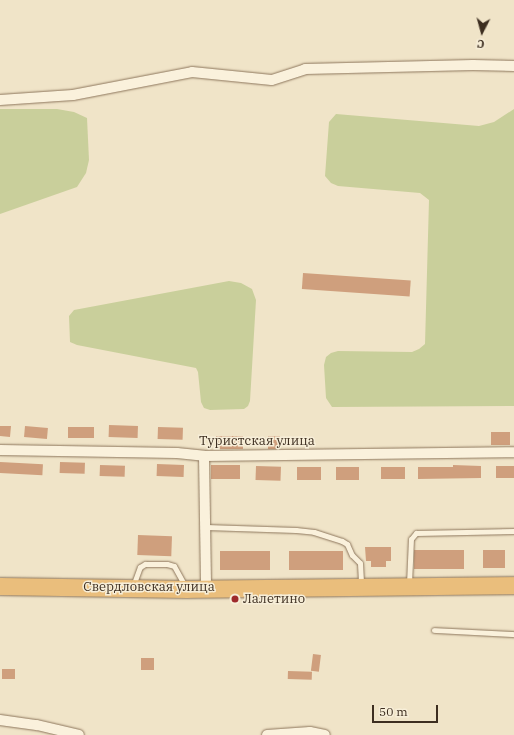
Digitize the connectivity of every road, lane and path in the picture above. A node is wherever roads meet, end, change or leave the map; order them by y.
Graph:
1 (514, 66) edge
2 (0, 100) edge
3 (0, 450) edge
4 (514, 452) edge
5 (204, 456) junction
6 (206, 527) junction
7 (514, 531) edge
8 (514, 585) edge
9 (0, 586) edge
10 (361, 586) junction
11 (409, 586) junction
12 (132, 588) junction
13 (206, 588) junction
14 (186, 589) junction
15 (434, 630) dead end
16 (514, 634) edge
17 (0, 720) edge
18 (323, 734) edge
19 (79, 735) edge
20 (267, 735) edge

1 - 2 street
3 - 5 street, Туристская улица
4 - 5 street, Туристская улица
5 - 6 street
6 - 10 lane
6 - 13 street
7 - 11 lane
8 - 11 highway, Свердловская улица
9 - 12 highway, Свердловская улица
10 - 11 highway, Свердловская улица
10 - 13 highway, Свердловская улица
12 - 14 highway, Свердловская улица
12 - 14 lane
13 - 14 highway, Свердловская улица
15 - 16 lane
17 - 19 street
18 - 20 street

